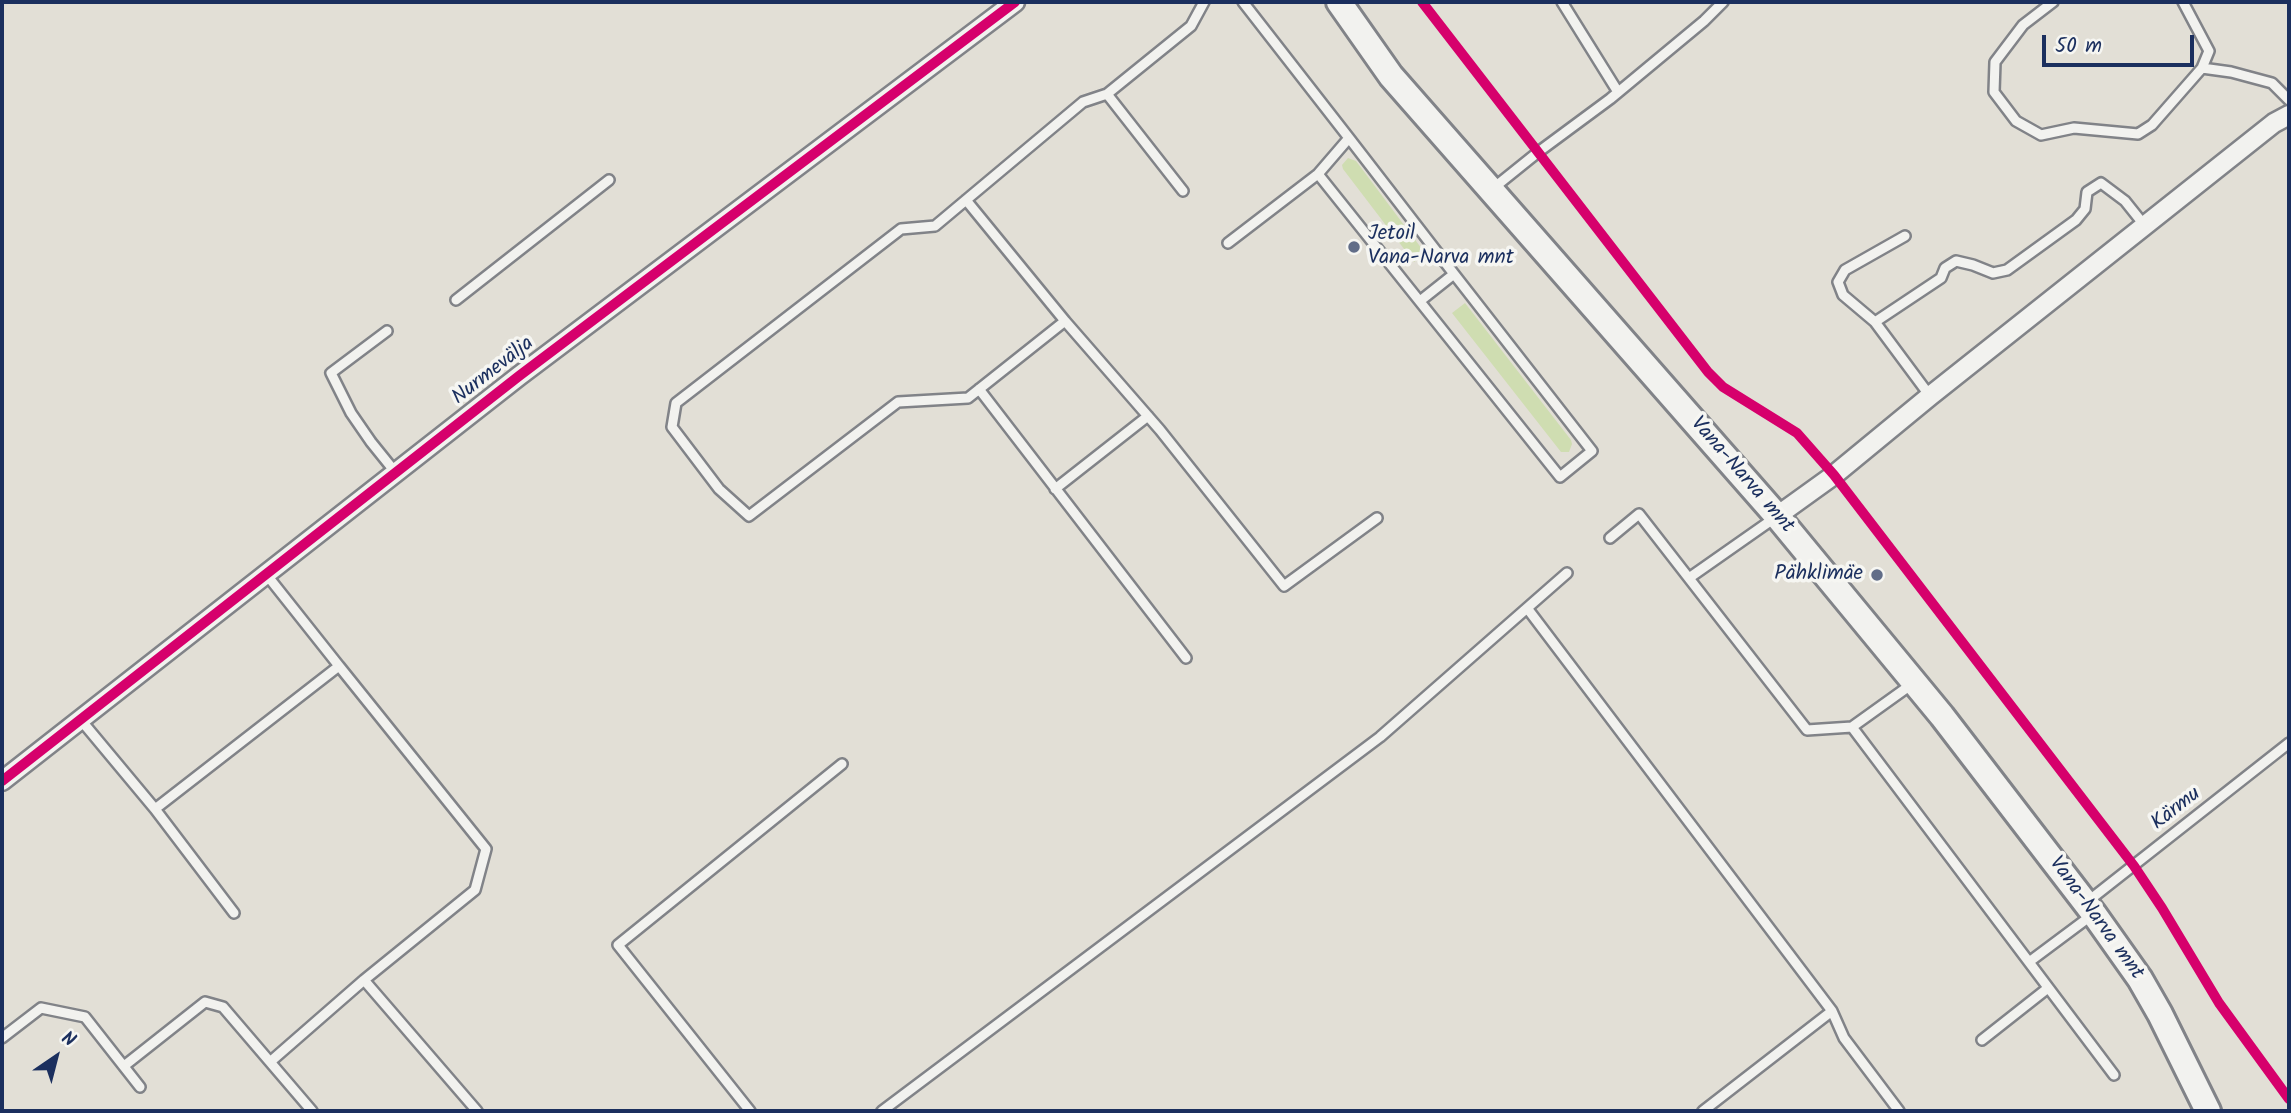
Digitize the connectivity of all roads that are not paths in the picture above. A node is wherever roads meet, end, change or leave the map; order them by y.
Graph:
1 (1015, 2) edge
2 (1204, 2) edge
3 (1243, 2) edge
4 (1339, 2) edge
5 (1562, 2) edge
6 (1723, 2) edge
7 (2053, 2) edge
8 (2183, 2) edge
9 (2202, 68) junction
10 (1618, 92) junction
11 (1107, 94) junction
12 (2289, 100) edge
13 (2289, 115) edge
14 (1349, 138) junction
15 (1318, 174) junction
16 (609, 180) dead end
17 (1183, 191) dead end
18 (1490, 191) junction
19 (966, 200) junction
20 (2145, 226) junction
21 (1905, 236) dead end
22 (1228, 243) dead end
23 (1454, 274) junction
24 (456, 300) dead end
25 (1420, 301) junction
26 (1065, 321) junction
27 (1875, 322) junction
28 (387, 331) dead end
29 (979, 389) junction
30 (1930, 396) junction
31 (1148, 416) junction
32 (396, 472) junction
33 (1055, 489) junction
34 (1777, 516) junction
35 (1377, 518) dead end
36 (1610, 538) dead end
37 (1567, 573) dead end
38 (266, 574) junction
39 (1689, 578) junction
40 (1527, 608) junction
41 (1186, 658) dead end
42 (340, 666) junction
43 (1913, 683) junction
44 (80, 719) junction
45 (1852, 727) junction
46 (2289, 743) edge
47 (842, 764) dead end
48 (2, 781) edge
49 (155, 809) junction
50 (2090, 909) junction
51 (234, 913) dead end
52 (2029, 962) junction
53 (364, 980) junction
54 (2048, 988) junction
55 (1832, 1011) junction
56 (2, 1038) edge
57 (1982, 1040) dead end
58 (270, 1062) junction
59 (124, 1066) junction
60 (2114, 1075) dead end
61 (140, 1087) dead end
62 (312, 1111) edge
63 (477, 1111) edge
64 (750, 1111) edge
65 (882, 1111) edge
66 (1703, 1111) edge
67 (1899, 1111) edge
68 (2208, 1111) edge

1 - 32 street, Nurmevälja
2 - 11 lane
3 - 14 lane
4 - 18 main road, Vana-Narva mnt
5 - 10 lane
6 - 10 lane
7 - 9 lane
8 - 9 lane
9 - 12 lane
10 - 18 lane
11 - 17 lane
11 - 19 lane
13 - 20 street
14 - 15 lane
14 - 23 lane
15 - 22 lane
15 - 25 lane
16 - 24 lane
18 - 34 main road, Vana-Narva mnt
19 - 26 lane
19 - 29 lane
20 - 27 lane
20 - 30 street
21 - 27 lane
23 - 25 lane
23 - 25 lane
26 - 29 lane
26 - 31 lane
27 - 30 lane
28 - 32 lane
29 - 33 lane
30 - 34 street
31 - 33 lane
31 - 35 lane
32 - 38 street, Nurmevälja
33 - 41 lane
34 - 39 lane
34 - 43 main road, Vana-Narva mnt
36 - 39 lane
37 - 40 lane
38 - 42 lane
38 - 44 street, Nurmevälja
39 - 45 lane
40 - 55 lane
40 - 65 lane
42 - 49 lane
42 - 53 lane
43 - 45 lane
43 - 50 main road, Vana-Narva mnt
44 - 48 street, Nurmevälja
44 - 49 lane
45 - 52 lane
46 - 50 lane, Kärmu
47 - 64 lane
49 - 51 lane
50 - 52 lane, Kärmu
50 - 68 main road, Vana-Narva mnt
52 - 54 lane
53 - 58 lane
53 - 63 lane
54 - 57 lane
54 - 60 lane
55 - 66 lane
55 - 67 lane
56 - 59 lane
58 - 59 lane
58 - 62 lane
59 - 61 lane

